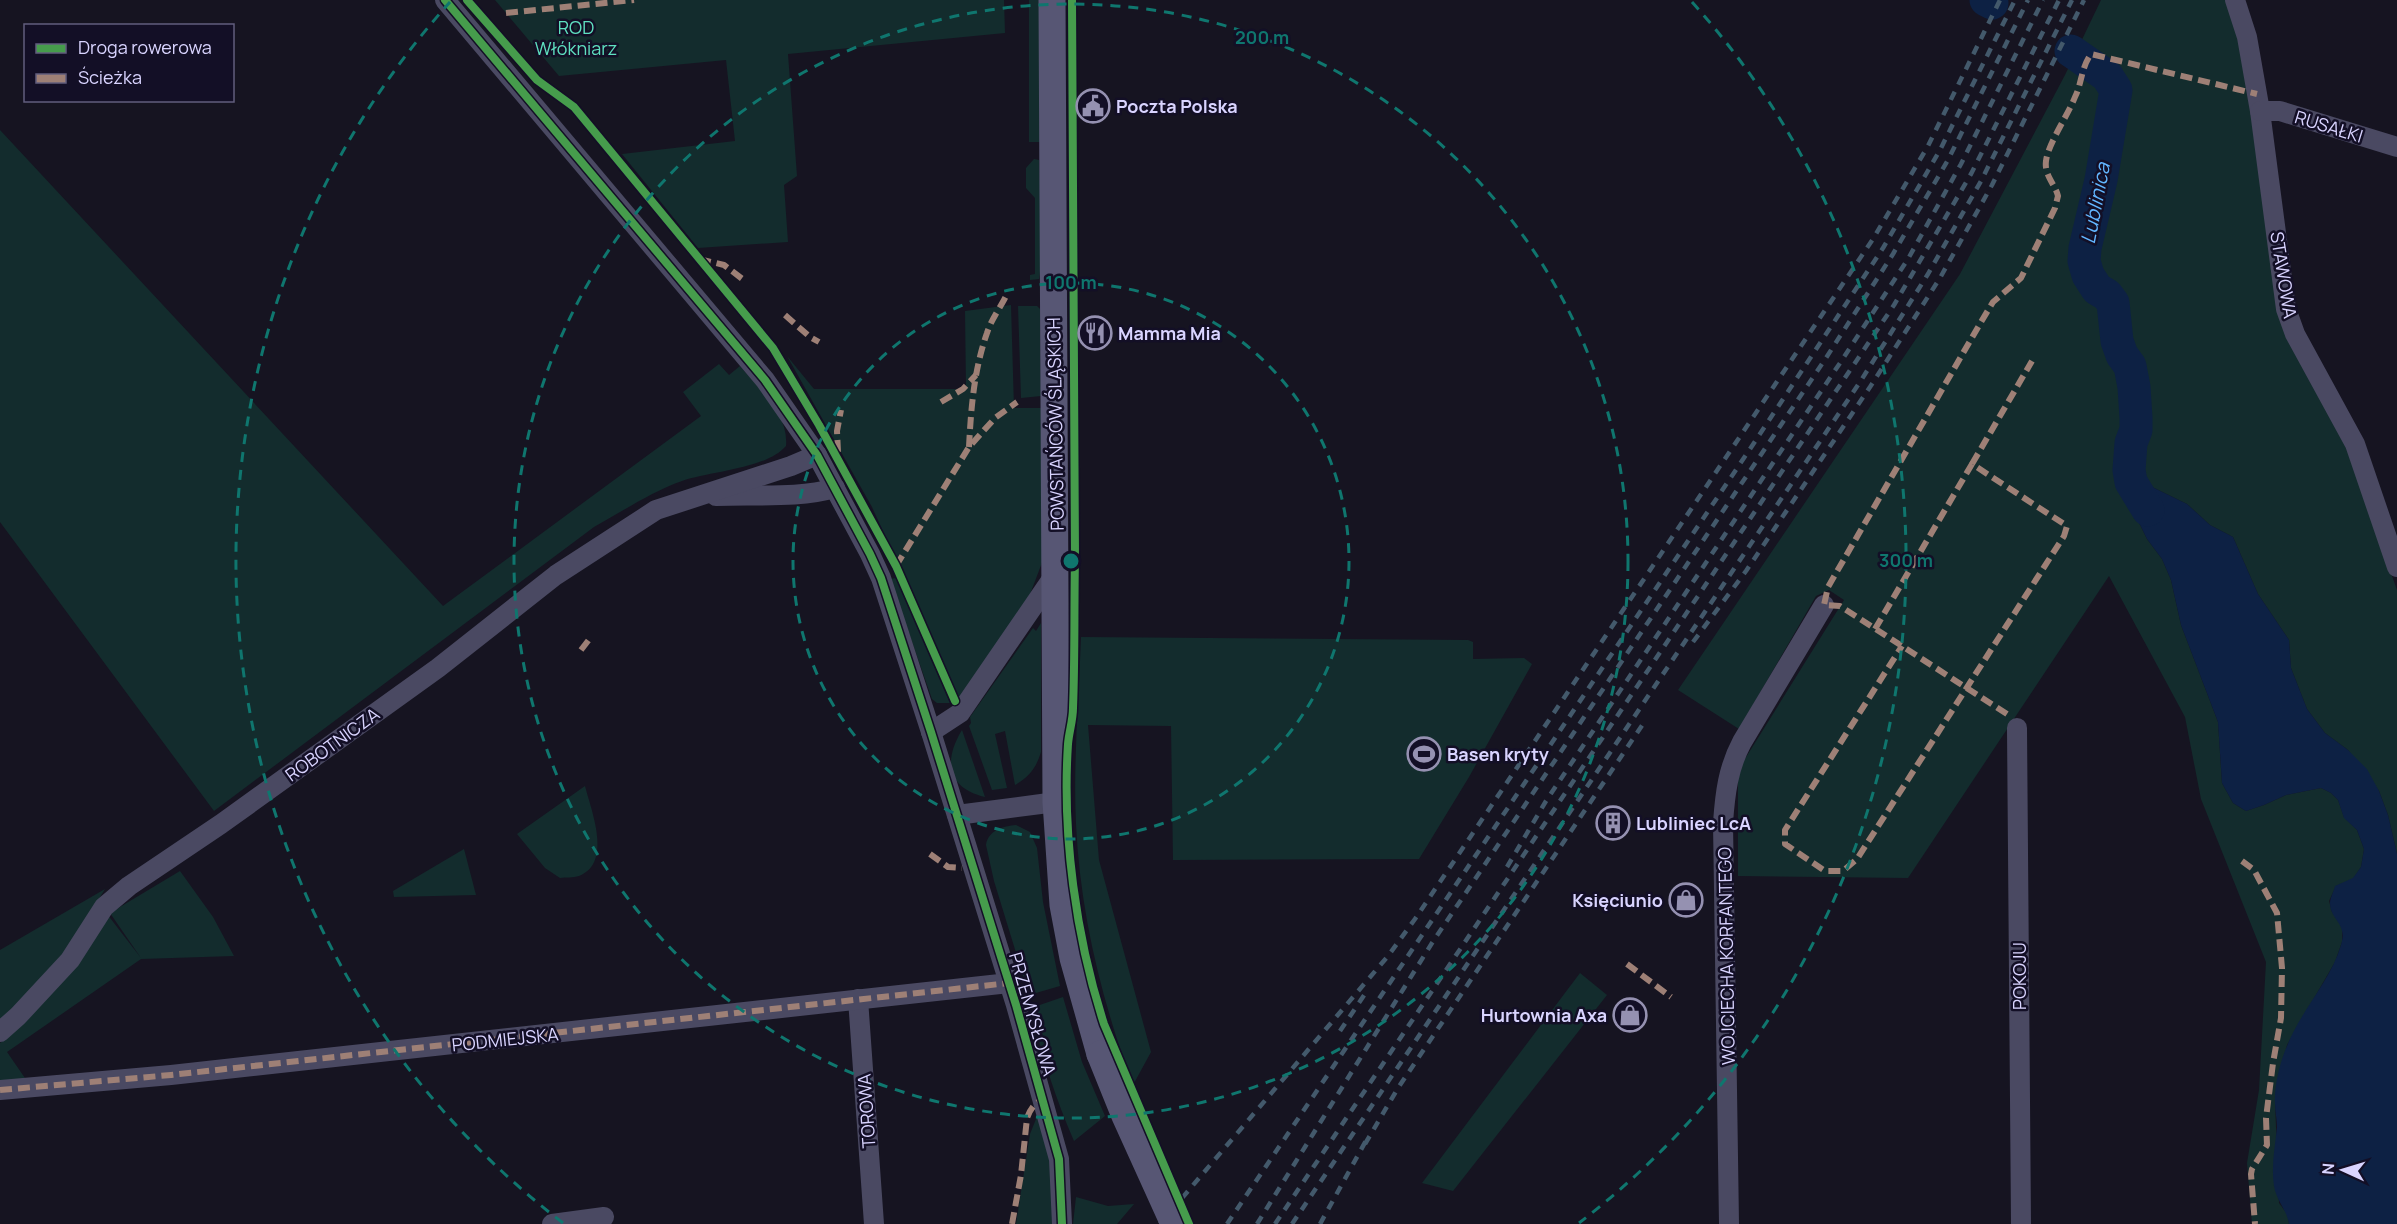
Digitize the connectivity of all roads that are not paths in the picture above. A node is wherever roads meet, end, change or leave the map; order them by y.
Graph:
1 (445, 0) edge
2 (1052, 0) edge
3 (2235, 0) edge
4 (2260, 111) junction
5 (2397, 147) edge
6 (817, 455) junction
7 (835, 488) junction
8 (698, 497) junction
9 (2397, 567) edge
10 (1056, 573) junction
11 (1824, 605) dead end
12 (2017, 728) dead end
13 (931, 732) junction
14 (1056, 802) junction
15 (957, 815) junction
16 (1009, 983) junction
17 (858, 999) junction
18 (0, 1032) edge
19 (0, 1090) edge
20 (604, 1217) dead end
21 (552, 1224) edge
22 (874, 1224) edge
23 (1062, 1224) edge
24 (1174, 1224) edge
25 (1730, 1224) edge
26 (2020, 1224) edge

1 - 6 street, PRZEMYSŁOWA
2 - 10 main road, POWSTAŃCÓW ŚLĄSKICH
3 - 4 street, STAWOWA
4 - 5 street, RUSAŁKI
4 - 9 street, STAWOWA
6 - 7 street, PRZEMYSŁOWA
6 - 8 street, ROBOTNICZA
7 - 8 street, ROBOTNICZA
7 - 13 street, PRZEMYSŁOWA
8 - 18 street, ROBOTNICZA
10 - 13 street
10 - 14 main road, POWSTAŃCÓW ŚLĄSKICH
11 - 25 street, WOJCIECHA KORFANTEGO
12 - 26 street, POKOJU
13 - 15 street, PRZEMYSŁOWA
14 - 15 street
14 - 24 main road, POWSTAŃCÓW ŚLĄSKICH, bridge
15 - 16 street, PRZEMYSŁOWA
16 - 17 street, PODMIEJSKA
16 - 23 street, PRZEMYSŁOWA
17 - 19 street, PODMIEJSKA
17 - 22 street, TOROWA
20 - 21 street

